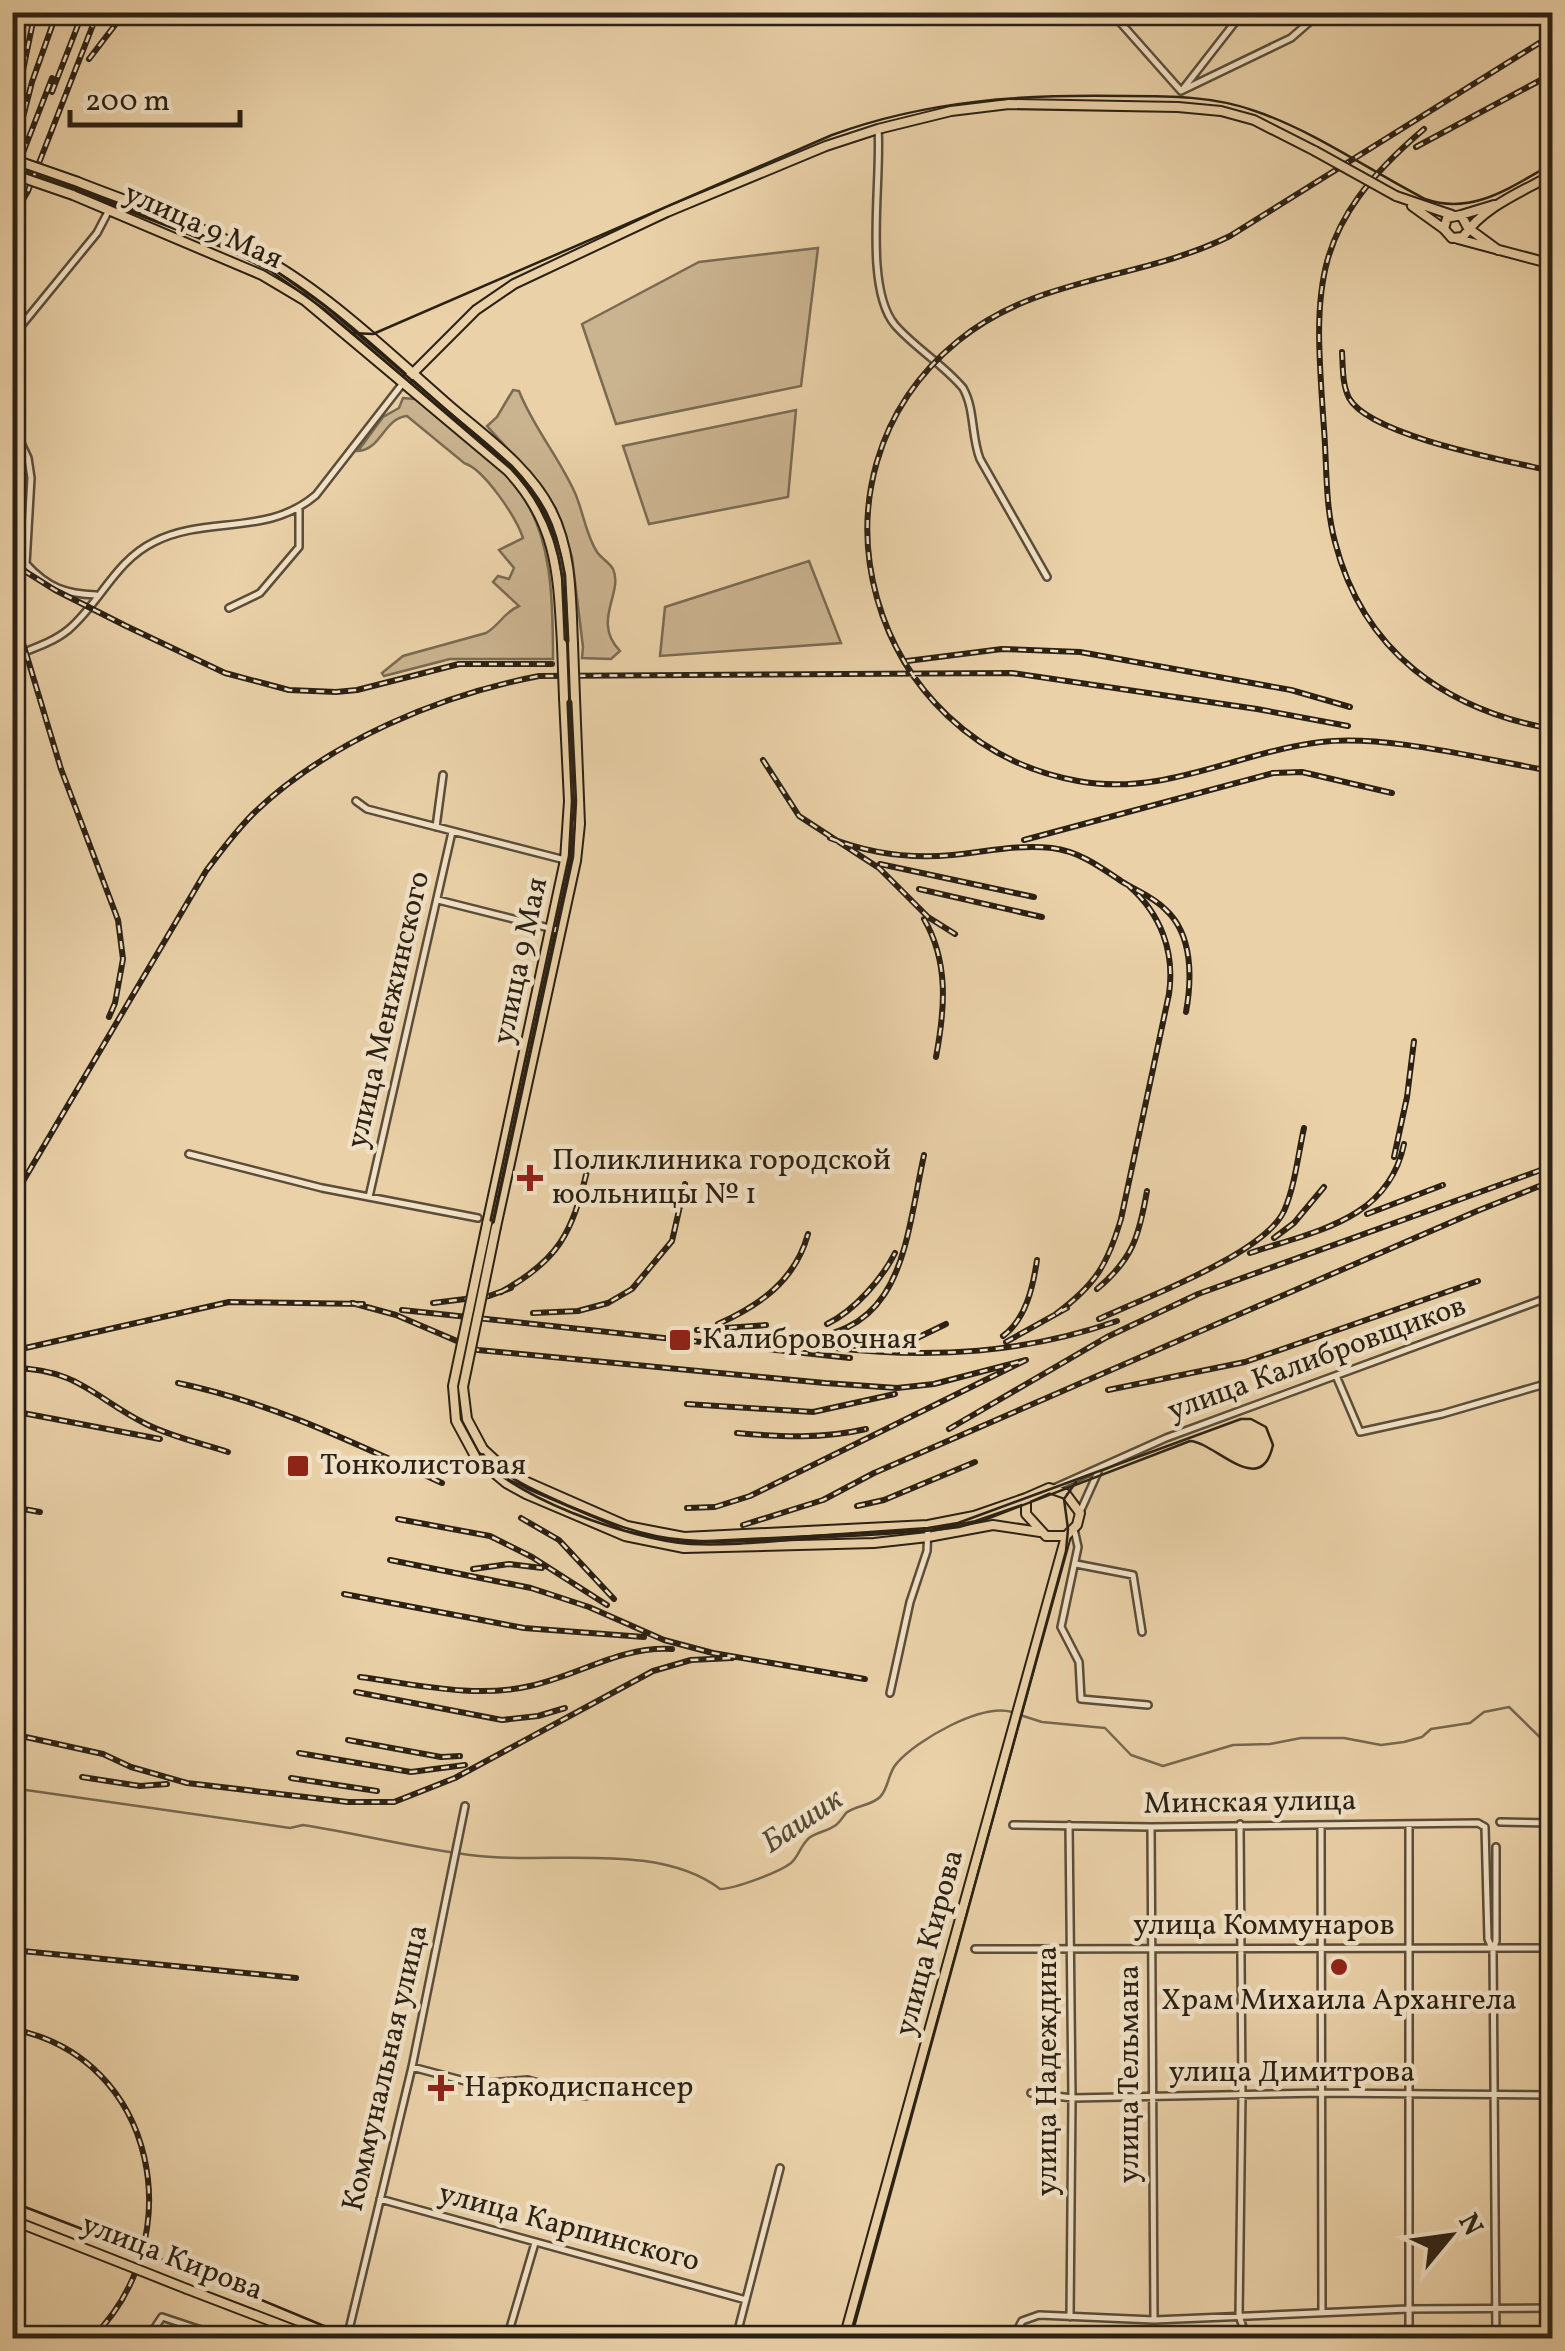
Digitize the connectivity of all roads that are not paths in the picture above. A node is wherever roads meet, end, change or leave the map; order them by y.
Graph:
1 (1111, 12) edge
2 (1243, 12) edge
3 (1321, 12) edge
4 (1181, 91) junction
5 (1178, 107) junction
6 (878, 128) junction
7 (12, 159) edge
8 (12, 174) edge
9 (1552, 175) edge
10 (1396, 196) junction
11 (1498, 204) junction
12 (109, 210) junction
13 (1456, 215) junction
14 (1468, 228) junction
15 (1444, 229) junction
16 (1458, 239) junction
17 (1498, 250) junction
18 (1552, 264) edge
19 (12, 337) edge
20 (412, 373) junction
21 (403, 382) junction
22 (12, 424) edge
23 (299, 508) junction
24 (1047, 577) dead end
25 (96, 595) junction
26 (229, 608) dead end
27 (12, 657) edge
28 (443, 775) dead end
29 (356, 800) dead end
30 (436, 828) junction
31 (452, 832) junction
32 (565, 860) junction
33 (437, 900) junction
34 (556, 930) junction
35 (190, 1154) dead end
36 (369, 1197) junction
37 (478, 1218) dead end
38 (492, 1226) junction
39 (1552, 1296) edge
40 (1337, 1378) junction
41 (1552, 1382) edge
42 (1099, 1470) junction
43 (1054, 1488) junction
44 (1026, 1498) junction
45 (1080, 1512) junction
46 (928, 1525) junction
47 (1070, 1532) junction
48 (1043, 1534) junction
49 (928, 1538) junction
50 (1058, 1558) junction
51 (1076, 1564) junction
52 (1142, 1632) dead end
53 (890, 1693) dead end
54 (1148, 1705) dead end
55 (465, 1806) dead end
56 (1500, 1822) dead end
57 (1552, 1823) edge
58 (1013, 1824) dead end
59 (1240, 1824) junction
60 (1320, 1824) junction
61 (1410, 1824) junction
62 (1069, 1825) junction
63 (1151, 1827) junction
64 (1496, 1847) dead end
65 (1487, 1865) junction
66 (1496, 1865) junction
67 (1241, 1947) junction
68 (1321, 1947) junction
69 (1152, 1948) junction
70 (1408, 1948) junction
71 (1552, 1948) edge
72 (975, 1949) dead end
73 (1070, 1949) junction
74 (1493, 1950) junction
75 (412, 2066) junction
76 (1032, 2093) dead end
77 (1321, 2093) junction
78 (594, 2094) dead end
79 (1495, 2094) junction
80 (1242, 2095) junction
81 (1408, 2095) junction
82 (1153, 2096) junction
83 (1552, 2096) edge
84 (1072, 2098) junction
85 (780, 2168) dead end
86 (380, 2199) junction
87 (12, 2220) edge
88 (535, 2243) junction
89 (746, 2300) junction
90 (1552, 2308) edge
91 (1408, 2309) junction
92 (1496, 2309) junction
93 (1322, 2312) junction
94 (1239, 2316) junction
95 (1070, 2317) junction
96 (1154, 2320) junction
97 (349, 2330) junction
98 (148, 2338) edge
99 (226, 2338) edge
100 (316, 2338) edge
101 (347, 2338) edge
102 (372, 2338) edge
103 (508, 2338) edge
104 (736, 2338) edge
105 (844, 2338) edge
106 (1013, 2338) edge
107 (1247, 2338) edge
108 (1408, 2338) edge
109 (1496, 2338) edge

1 - 4 street
2 - 4 street
3 - 4 street
4 - 5 street
5 - 6 main road
5 - 10 main road, bridge
6 - 20 main road
6 - 24 street
7 - 20 main road, улица 9 Мая, bridge
8 - 12 main road, улица 9 Мая, bridge
9 - 11 main road
10 - 13 main road
10 - 15 main road
11 - 13 main road
11 - 14 main road
12 - 19 street
12 - 21 main road, улица 9 Мая
13 - 14 main road
13 - 15 main road
14 - 16 main road
14 - 17 main road
15 - 16 main road
16 - 17 main road
17 - 18 main road
20 - 21 main road
20 - 34 main road, улица 9 Мая, bridge
21 - 23 street
21 - 32 main road, улица 9 Мая, bridge
22 - 25 street
23 - 25 street
23 - 26 street
25 - 27 street
28 - 30 street
29 - 30 street
30 - 31 street
31 - 32 street
31 - 33 street, улица Менжинского
32 - 34 main road, улица 9 Мая
33 - 34 street
33 - 36 street, улица Менжинского
34 - 38 main road, улица 9 Мая
35 - 36 street
36 - 37 street
38 - 46 main road, улица 9 Мая, bridge
38 - 49 main road, улица 9 Мая, bridge
39 - 40 street, улица Калибровщиков
40 - 41 street
40 - 42 street, улица Калибровщиков
42 - 43 street, улица Калибровщиков
42 - 45 street
43 - 44 main road
43 - 45 main road
44 - 46 main road, улица 9 Мая
44 - 48 main road
45 - 47 main road, улица Кирова
46 - 49 street
47 - 48 main road
47 - 50 main road, улица Кирова
47 - 51 street
48 - 49 main road, улица 9 Мая
48 - 50 main road
49 - 53 street
50 - 105 main road, улица Кирова
51 - 52 street
51 - 54 street
55 - 75 street, Коммунальная улица
56 - 57 street
58 - 62 street, Минская улица
59 - 60 street, Минская улица
59 - 63 street, Минская улица
59 - 67 street
60 - 61 street, Минская улица
60 - 68 street
61 - 65 street, Минская улица
61 - 70 street
62 - 63 street, Минская улица
62 - 73 street, улица Надеждина
63 - 69 street, улица Тельмана
64 - 66 street
65 - 66 street
65 - 74 street
66 - 74 street
67 - 68 street, улица Коммунаров
67 - 69 street, улица Коммунаров
67 - 80 street
68 - 70 street, улица Коммунаров
68 - 77 street
69 - 73 street, улица Коммунаров
69 - 82 street, улица Тельмана
70 - 74 street, улица Коммунаров
70 - 81 street
71 - 74 street, улица Коммунаров
72 - 73 street, улица Коммунаров
73 - 84 street, улица Надеждина
74 - 79 street
75 - 78 street
75 - 86 street, Коммунальная улица
76 - 84 street, улица Димитрова
77 - 80 street, улица Димитрова
77 - 81 street, улица Димитрова
77 - 93 street
79 - 81 street, улица Димитрова
79 - 83 street, улица Димитрова
79 - 92 street
80 - 82 street, улица Димитрова
80 - 94 street
81 - 91 street
82 - 84 street, улица Димитрова
82 - 96 street, улица Тельмана
84 - 95 street, улица Надеждина
85 - 89 street
86 - 88 street, улица Карпинского
86 - 97 street, Коммунальная улица
87 - 100 main road, улица Кирова, bridge
88 - 89 street, улица Карпинского
88 - 103 street
89 - 104 street
90 - 92 street
91 - 92 street
91 - 93 street
91 - 108 street
92 - 109 street
93 - 94 street
94 - 96 street
94 - 107 street
95 - 96 street
95 - 106 street
97 - 101 street, Коммунальная улица
97 - 102 street
98 - 99 street

